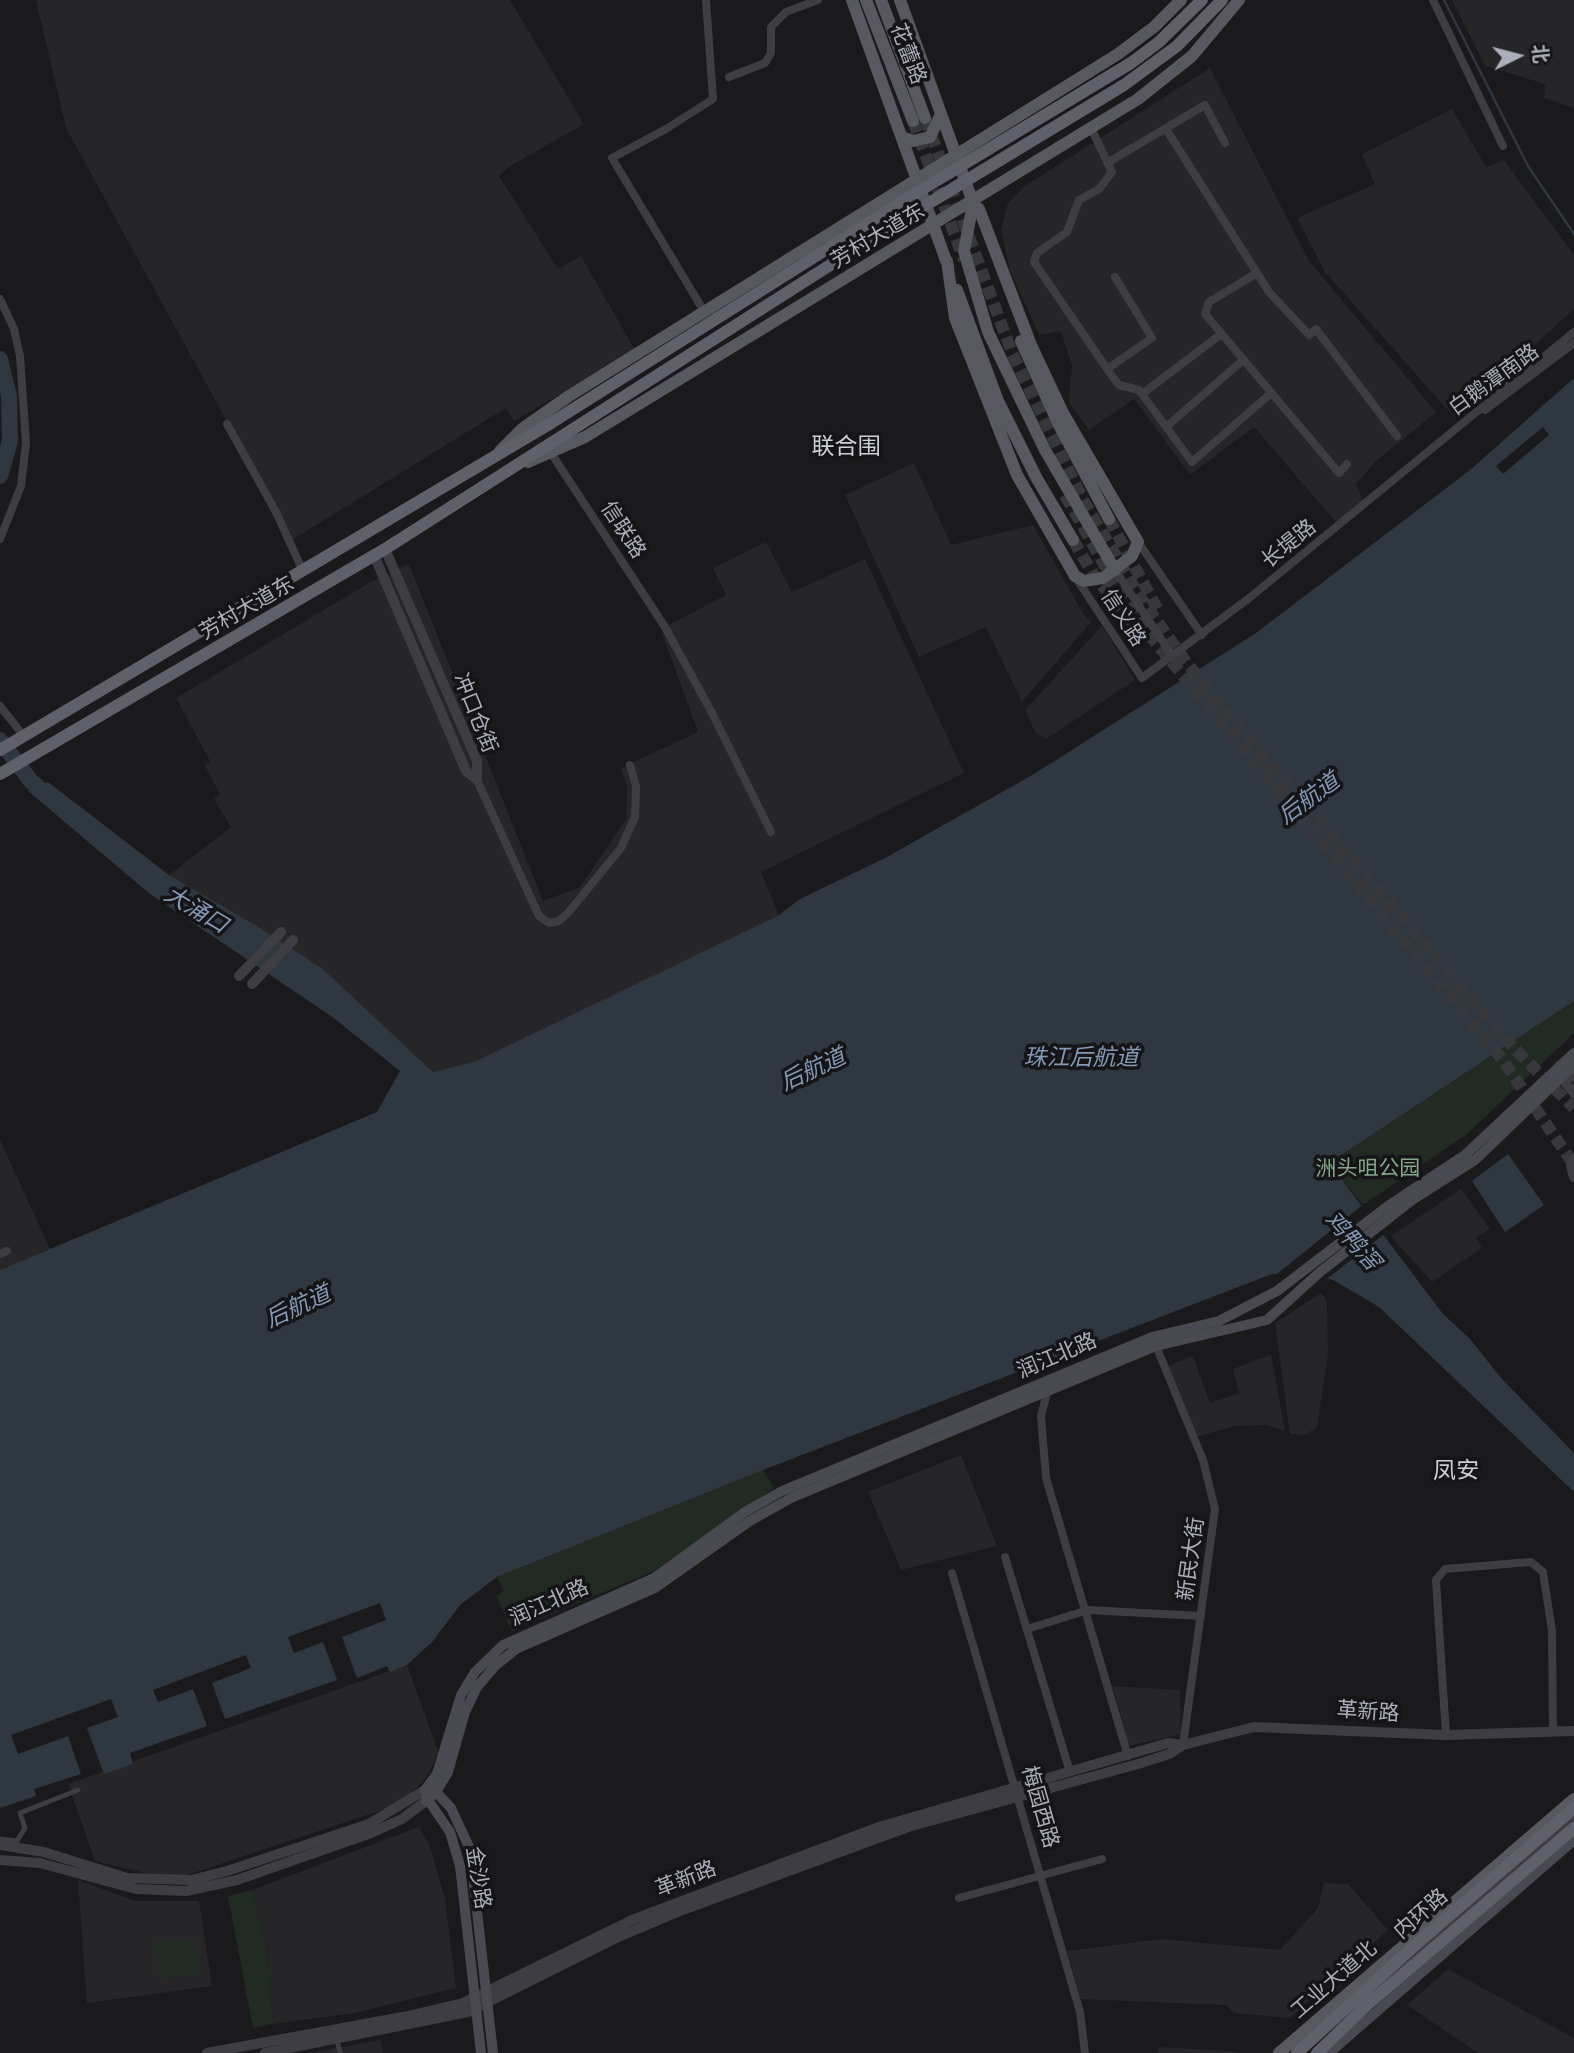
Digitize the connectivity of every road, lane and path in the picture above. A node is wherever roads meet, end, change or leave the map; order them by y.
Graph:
1 (706, 0) edge
2 (818, 0) edge
3 (852, 0) edge
4 (866, 0) edge
5 (881, 0) edge
6 (900, 0) edge
7 (1181, 0) edge
8 (1222, 0) edge
9 (1239, 0) edge
10 (1433, 0) edge
11 (1198, 5) edge
12 (729, 77) dead end
13 (941, 114) junction
14 (1091, 128) junction
15 (1166, 130) junction
16 (904, 138) junction
17 (1224, 143) dead end
18 (1503, 146) dead end
19 (957, 153) junction
20 (1107, 163) junction
21 (919, 178) junction
22 (973, 203) junction
23 (934, 225) junction
24 (838, 230) junction
25 (947, 261) junction
26 (862, 267) junction
27 (1257, 273) junction
28 (1115, 277) dead end
29 (0, 299) edge
30 (705, 313) junction
31 (1574, 332) edge
32 (1220, 335) junction
33 (1574, 343) edge
34 (1242, 361) junction
35 (1107, 369) junction
36 (1142, 394) junction
37 (1270, 394) junction
38 (227, 424) dead end
39 (1166, 427) junction
40 (1453, 431) junction
41 (1397, 436) dead end
42 (500, 451) junction
43 (551, 453) junction
44 (1346, 464) dead end
45 (511, 468) junction
46 (1109, 519) tunnel mouth
47 (0, 539) edge
48 (1073, 540) tunnel mouth
49 (1138, 542) junction
50 (379, 552) junction
51 (302, 569) junction
52 (1115, 570) junction
53 (1075, 576) junction
54 (1202, 635) junction
55 (1173, 657) junction
56 (1142, 678) joint
57 (0, 706) edge
58 (23, 735) junction
59 (5, 747) edge
60 (630, 765) dead end
61 (11, 768) edge
62 (477, 780) joint
63 (771, 832) dead end
64 (281, 932) dead end
65 (293, 940) dead end
66 (239, 976) dead end
67 (252, 984) dead end
68 (1574, 1053) edge
69 (1567, 1071) edge
70 (1574, 1093) edge
71 (1497, 1131) junction
72 (1574, 1159) edge
73 (1574, 1177) edge
74 (1168, 1338) junction
75 (1154, 1342) junction
76 (1047, 1393) junction
77 (1005, 1557) dead end
78 (952, 1573) dead end
79 (1088, 1610) junction
80 (1201, 1616) junction
81 (1027, 1629) junction
82 (1553, 1731) junction
83 (1574, 1731) edge
84 (1446, 1735) junction
85 (1574, 1739) edge
86 (1183, 1745) junction
87 (1128, 1756) junction
88 (1070, 1772) junction
89 (78, 1790) dead end
90 (1018, 1792) junction
91 (429, 1794) junction
92 (1574, 1799) edge
93 (1574, 1808) edge
94 (1574, 1817) edge
95 (1574, 1829) edge
96 (0, 1839) edge
97 (1574, 1840) edge
98 (0, 1845) edge
99 (1517, 1847) junction
100 (1102, 1859) dead end
101 (0, 1860) edge
102 (1534, 1864) junction
103 (1042, 1876) junction
104 (1478, 1881) junction
105 (1497, 1896) junction
106 (959, 1898) dead end
107 (1413, 1947) junction
108 (1365, 1979) junction
109 (487, 1998) junction
110 (476, 2003) junction
111 (1367, 2006) junction
112 (1336, 2024) junction
113 (337, 2040) junction
114 (207, 2053) edge
115 (265, 2053) edge
116 (340, 2053) edge
117 (481, 2053) edge
118 (493, 2053) edge
119 (1085, 2053) edge
120 (1279, 2053) edge
121 (1287, 2053) edge
122 (1297, 2053) edge
123 (1306, 2053) edge
124 (1318, 2053) edge
125 (1329, 2053) edge

1 - 30 street
2 - 12 street
3 - 16 main road
4 - 5 main road, 花蕾路
6 - 13 main road
7 - 19 main road, 芳村大道东
8 - 45 highway, 芳村大道东
9 - 14 main road, 芳村大道东
10 - 18 street
11 - 42 highway, 芳村大道东
13 - 16 main road
13 - 19 main road
14 - 20 street
14 - 22 main road, 芳村大道东
15 - 17 street
15 - 20 street
15 - 27 street
16 - 21 main road
19 - 21 main road, 芳村大道东
19 - 22 main road
20 - 35 street
21 - 23 main road
21 - 24 main road, 芳村大道东
22 - 23 main road, 芳村大道东
22 - 46 main road
22 - 49 main road
22 - 52 main road
23 - 25 main road
23 - 26 main road, 芳村大道东
24 - 26 main road
24 - 30 main road, 芳村大道东
25 - 48 main road
25 - 53 main road
26 - 43 main road, 芳村大道东
27 - 32 street
27 - 41 street
28 - 35 street
29 - 47 street
30 - 42 main road, 芳村大道东
31 - 40 street, 白鹅潭南路
32 - 34 street
32 - 36 street
33 - 40 street, 白鹅潭南路
34 - 37 street
34 - 39 street
35 - 36 street
36 - 39 street
37 - 39 street
37 - 44 street
38 - 51 street
40 - 54 street, 长堤路
42 - 51 highway, 芳村大道东
43 - 45 main road, 芳村大道东
43 - 63 street, 信联路
45 - 50 highway, 芳村大道东
49 - 52 main road
49 - 54 street
50 - 61 highway, 芳村大道东
50 - 62 street, 冲口仓街
51 - 58 highway, 芳村大道东
52 - 53 main road
52 - 55 street
53 - 56 street, 信义路
54 - 55 street, 长堤路
55 - 56 street, 长堤路
57 - 58 street
58 - 59 highway, 芳村大道东
60 - 62 street
64 - 66 street
65 - 67 street
68 - 69 main road
69 - 70 street
69 - 71 main road
71 - 74 main road
71 - 74 main road
72 - 73 street
74 - 75 main road, 润江北路
75 - 76 main road, 润江北路
75 - 80 street, 新民大街
75 - 91 main road, 润江北路
76 - 79 street
76 - 91 main road, 润江北路
77 - 81 street
78 - 90 street, 梅园西路
79 - 80 street
79 - 81 street
79 - 87 street
80 - 86 street, 新民大街
81 - 88 street
82 - 83 street, 革新路
82 - 84 street, 革新路
82 - 84 street
82 - 85 street
84 - 86 street, 革新路
86 - 87 street, 革新路
86 - 90 street, 革新路
87 - 88 street, 革新路
88 - 90 street, 革新路
89 - 96 street
90 - 103 street, 梅园西路
90 - 109 street, 革新路
91 - 98 street
91 - 101 street, 润江北路
91 - 109 main road, 金沙路
91 - 110 main road, 金沙路
92 - 99 main road, 工业大道北
93 - 107 highway, 内环路
94 - 102 street
95 - 102 main road, 工业大道北
95 - 111 highway, 内环路
97 - 102 main road
99 - 102 street
99 - 104 main road, 工业大道北
100 - 103 street
102 - 105 main road, 工业大道北
103 - 106 street
103 - 119 street, 梅园西路
104 - 105 street
104 - 108 main road, 工业大道北
105 - 112 street
105 - 124 main road, 工业大道北
105 - 125 main road
107 - 121 highway
107 - 122 highway, 内环路
108 - 112 main road
108 - 120 main road, 工业大道北
109 - 110 street, 革新路
109 - 118 main road, 金沙路
110 - 113 street, 革新路
110 - 114 street, 革新路
110 - 117 main road, 金沙路
111 - 123 highway
111 - 124 highway, 内环路
112 - 123 main road
113 - 115 street, 革新路
113 - 116 street

